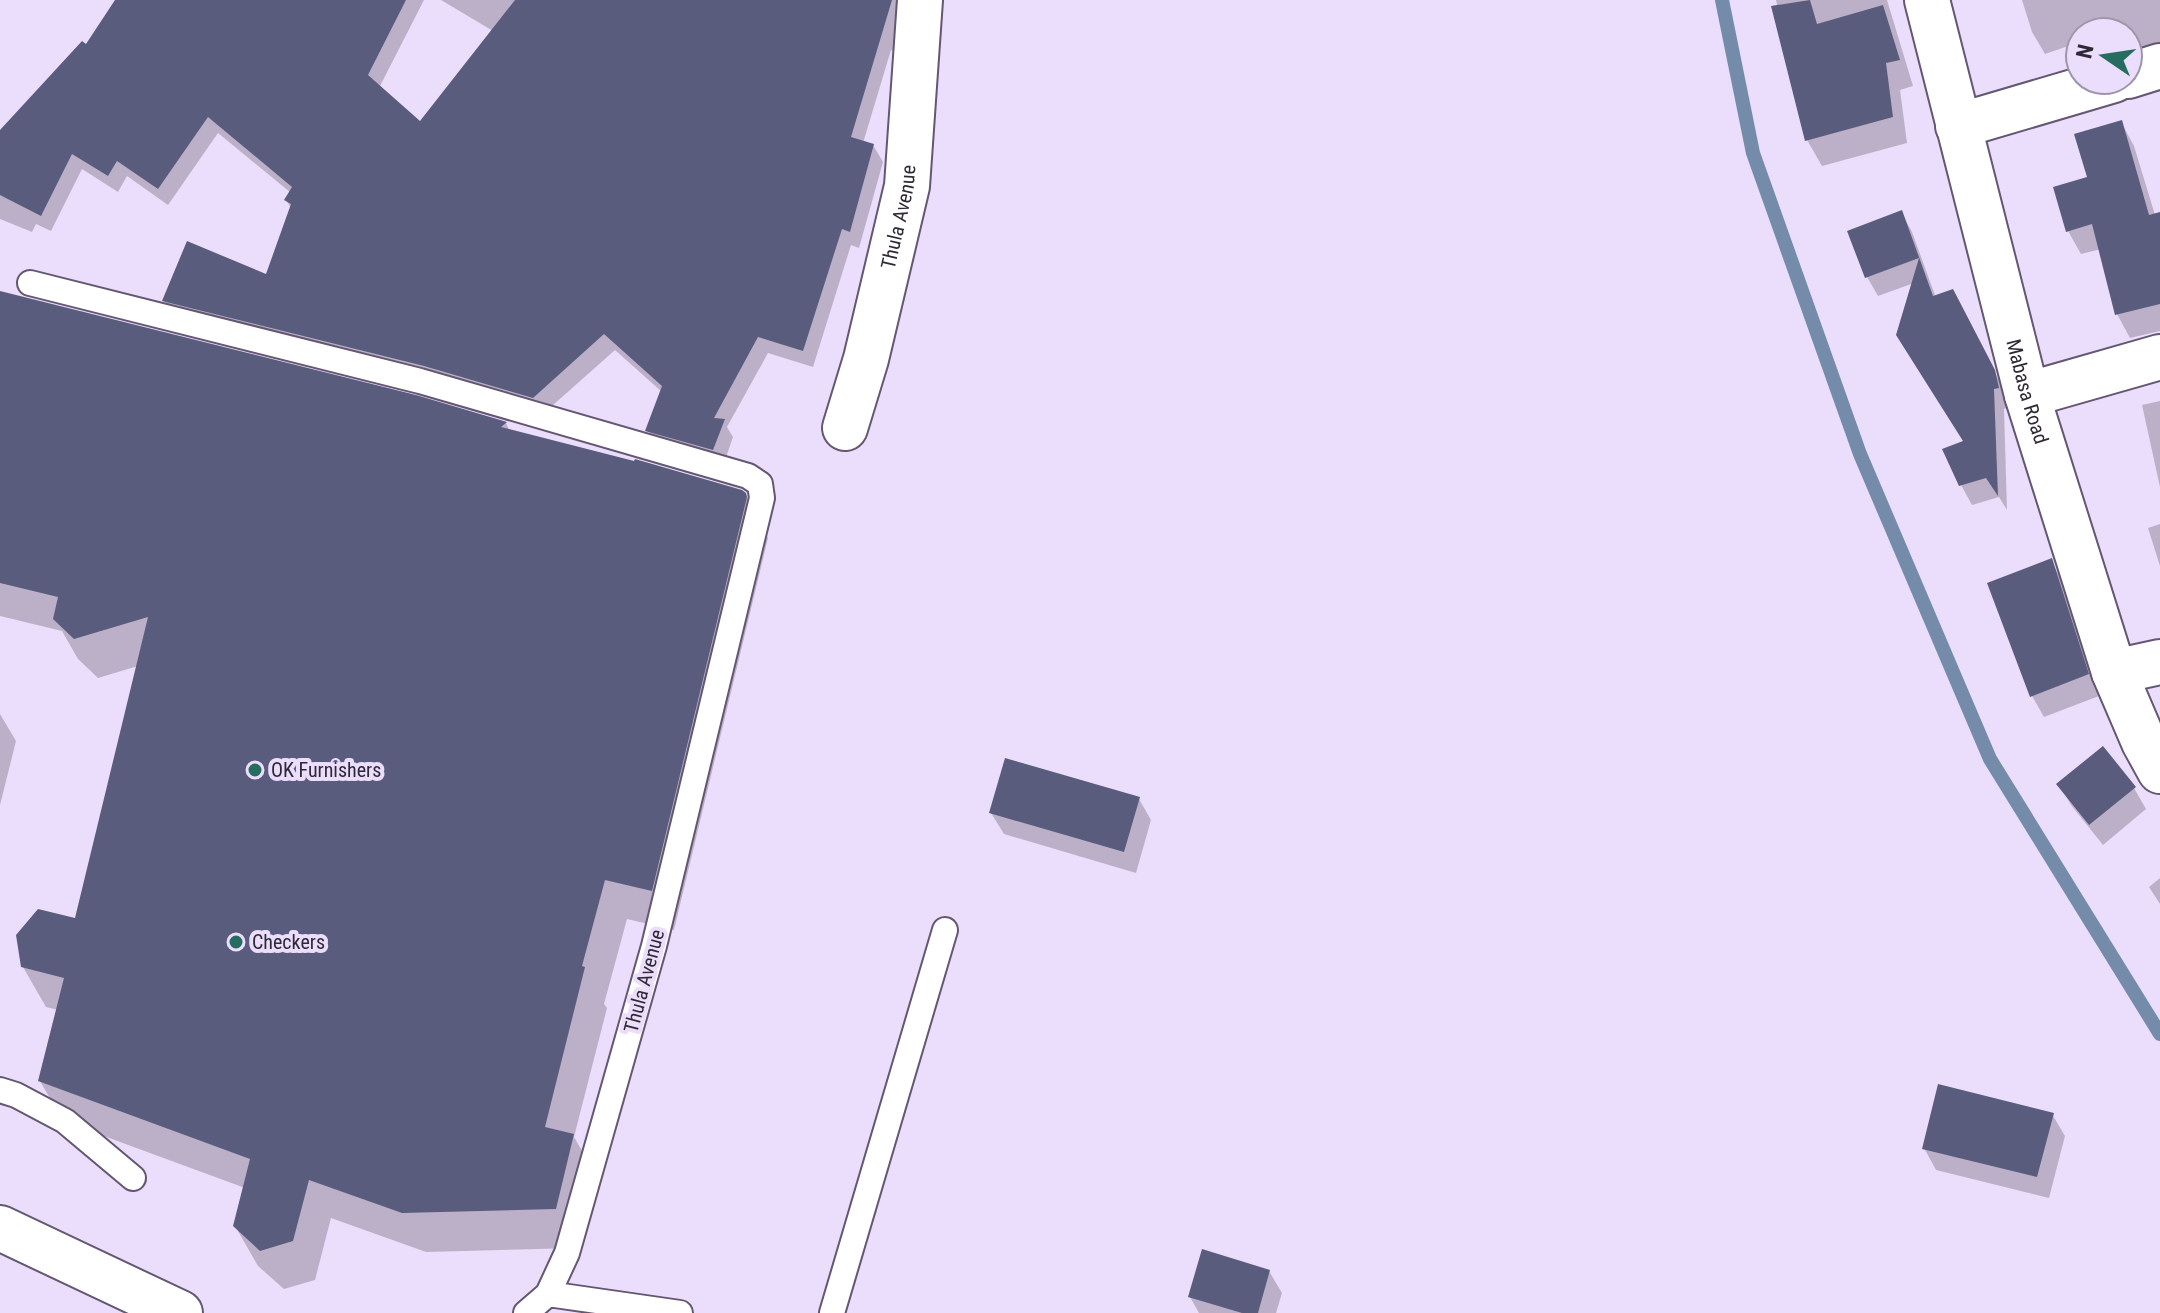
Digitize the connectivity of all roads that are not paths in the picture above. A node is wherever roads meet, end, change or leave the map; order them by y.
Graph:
1 (920, 0) edge
2 (1927, 0) edge
3 (2064, 95) edge
4 (1958, 126) junction
5 (30, 283) dead end
6 (2160, 357) edge
7 (2027, 395) junction
8 (845, 428) dead end
9 (2160, 662) edge
10 (2114, 672) junction
11 (2160, 771) edge
12 (945, 930) dead end
13 (0, 1090) edge
14 (133, 1178) dead end
15 (0, 1228) edge
16 (548, 1294) junction
17 (180, 1313) edge
18 (526, 1313) edge
19 (680, 1313) edge
20 (832, 1313) edge

1 - 8 street, Thula Avenue
2 - 4 street, Mabasa Road
3 - 4 street
4 - 7 street, Mabasa Road
5 - 16 lane, Thula Avenue
6 - 7 street
7 - 10 street, Mabasa Road
9 - 10 street
10 - 11 street, Mabasa Road
12 - 20 lane
13 - 14 lane
15 - 17 street
16 - 18 lane, Thula Avenue
16 - 19 lane

